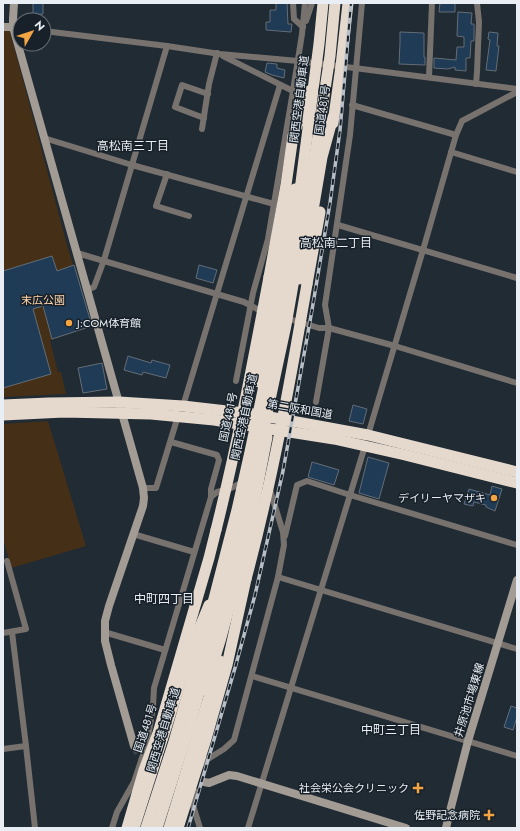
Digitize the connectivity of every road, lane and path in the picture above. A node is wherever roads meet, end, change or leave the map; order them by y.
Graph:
1 (293, 3) edge
2 (305, 3) edge
3 (312, 3) edge
4 (320, 3) edge
5 (323, 3) edge
6 (335, 3) edge
7 (348, 3) edge
8 (362, 3) edge
9 (432, 3) edge
10 (477, 3) edge
11 (302, 31) junction
12 (52, 32) edge
13 (167, 46) junction
14 (23, 52) edge
15 (218, 54) junction
16 (298, 61) junction
17 (313, 63) junction
18 (341, 66) junction
19 (356, 68) junction
20 (428, 77) junction
21 (476, 84) junction
22 (280, 85) junction
23 (293, 91) junction
24 (517, 91) edge
25 (208, 94) junction
26 (308, 97) junction
27 (352, 105) junction
28 (334, 117) junction
29 (204, 118) junction
30 (202, 129) dead end
31 (456, 135) junction
32 (44, 138) junction
33 (451, 152) junction
34 (132, 164) junction
35 (517, 172) edge
36 (167, 174) junction
37 (247, 197) junction
38 (274, 204) junction
39 (189, 216) dead end
40 (338, 225) junction
41 (423, 250) junction
42 (77, 253) junction
43 (104, 260) junction
44 (517, 278) edge
45 (87, 290) junction
46 (216, 294) junction
47 (250, 305) junction
48 (272, 314) junction
49 (291, 320) junction
50 (330, 328) junction
51 (395, 346) junction
52 (236, 381) dead end
53 (517, 383) edge
54 (119, 402) junction
55 (316, 402) dead end
56 (3, 405) edge
57 (181, 411) junction
58 (122, 413) junction
59 (253, 414) junction
60 (3, 415) edge
61 (272, 418) junction
62 (251, 426) junction
63 (269, 430) junction
64 (366, 440) junction
65 (171, 442) junction
66 (263, 461) junction
67 (517, 472) edge
68 (517, 483) edge
69 (239, 484) junction
70 (143, 488) junction
71 (350, 496) junction
72 (211, 497) junction
73 (133, 534) junction
74 (284, 540) junction
75 (517, 545) edge
76 (194, 552) junction
77 (209, 558) junction
78 (7, 561) dead end
79 (278, 577) junction
80 (517, 580) edge
81 (321, 589) junction
82 (238, 591) junction
83 (214, 593) junction
84 (12, 632) junction
85 (104, 632) junction
86 (3, 633) edge
87 (498, 643) junction
88 (517, 649) edge
89 (165, 650) junction
90 (185, 668) junction
91 (252, 676) junction
92 (291, 688) junction
93 (468, 741) junction
94 (26, 746) junction
95 (134, 746) tunnel mouth
96 (3, 749) edge
97 (517, 756) edge
98 (204, 782) dead end
99 (262, 783) junction
100 (35, 828) edge
101 (112, 828) edge
102 (127, 828) edge
103 (134, 828) edge
104 (143, 828) edge
105 (146, 828) edge
106 (157, 828) edge
107 (162, 828) edge
108 (169, 828) edge
109 (178, 828) edge
110 (200, 828) edge
111 (248, 828) edge
112 (406, 828) edge
113 (446, 828) edge

1 - 11 street
2 - 11 street
3 - 11 street
4 - 17 highway, 国道481号
5 - 105 highway, 関西空港自動車道, bridge
6 - 106 highway, 関西空港自動車道, bridge
7 - 18 highway, 国道481号
8 - 19 street
9 - 20 street
10 - 21 street
11 - 16 street
12 - 13 street
13 - 15 street
13 - 34 street
14 - 32 street
15 - 16 street
15 - 22 street
15 - 25 street
16 - 17 street
16 - 23 street
17 - 18 street
17 - 26 highway, 国道481号
18 - 19 street
18 - 28 highway, 国道481号
19 - 20 street
19 - 27 street
20 - 21 street
21 - 24 street
22 - 23 street
22 - 37 street
23 - 38 street
24 - 31 street
25 - 29 street
25 - 29 street
26 - 48 highway
26 - 77 highway, 国道481号, bridge
27 - 31 street
27 - 40 street
28 - 49 highway
28 - 82 highway, 国道481号, bridge
29 - 30 street
31 - 33 street
32 - 34 street
32 - 42 street
33 - 35 street
33 - 41 street
34 - 36 street
34 - 43 street
36 - 37 street
36 - 39 street
37 - 38 street
37 - 46 street
38 - 47 street
40 - 41 street
40 - 50 street
41 - 44 street
41 - 51 street
42 - 43 street
42 - 45 street
43 - 45 street
43 - 46 street
45 - 54 street
46 - 47 street
46 - 57 street
47 - 48 street
47 - 52 street
48 - 49 street
48 - 59 highway
49 - 50 street
49 - 61 highway
50 - 51 street
50 - 55 street
51 - 53 street
51 - 64 street
54 - 56 highway, 第二阪和国道
54 - 57 highway, 第二阪和国道
54 - 58 street
57 - 58 highway, 第二阪和国道
57 - 59 highway, 第二阪和国道
57 - 62 highway, 第二阪和国道
57 - 65 street
58 - 60 highway, 第二阪和国道
58 - 70 street
59 - 61 highway, 第二阪和国道
59 - 62 highway
61 - 63 highway
61 - 64 highway, 第二阪和国道
62 - 63 highway, 第二阪和国道
62 - 69 highway
63 - 64 highway, 第二阪和国道
63 - 66 highway
64 - 67 highway, 第二阪和国道
64 - 68 highway, 第二阪和国道
64 - 71 street
65 - 70 street
65 - 72 street
66 - 74 street
66 - 82 highway
69 - 72 street
69 - 83 highway
70 - 73 street
71 - 74 street
71 - 75 street
71 - 81 street
72 - 76 street
73 - 76 street
73 - 85 street
74 - 79 street
76 - 89 street
77 - 90 highway
77 - 102 highway, 国道481号
78 - 84 street
79 - 81 street
79 - 91 street
80 - 87 street, 井原池市場東線
81 - 87 street
81 - 92 street
82 - 107 highway
82 - 108 highway, bridge
82 - 109 highway, 国道481号
83 - 90 highway
83 - 104 highway
84 - 86 street
84 - 94 street
85 - 89 street
85 - 95 street
87 - 88 street
87 - 93 street, 井原池市場東線
89 - 101 street
90 - 103 highway, bridge
91 - 92 street
91 - 110 street
92 - 93 street
92 - 99 street
93 - 97 street
93 - 113 street, 井原池市場東線
94 - 96 street
94 - 100 street
98 - 99 street
99 - 111 street
99 - 112 street

